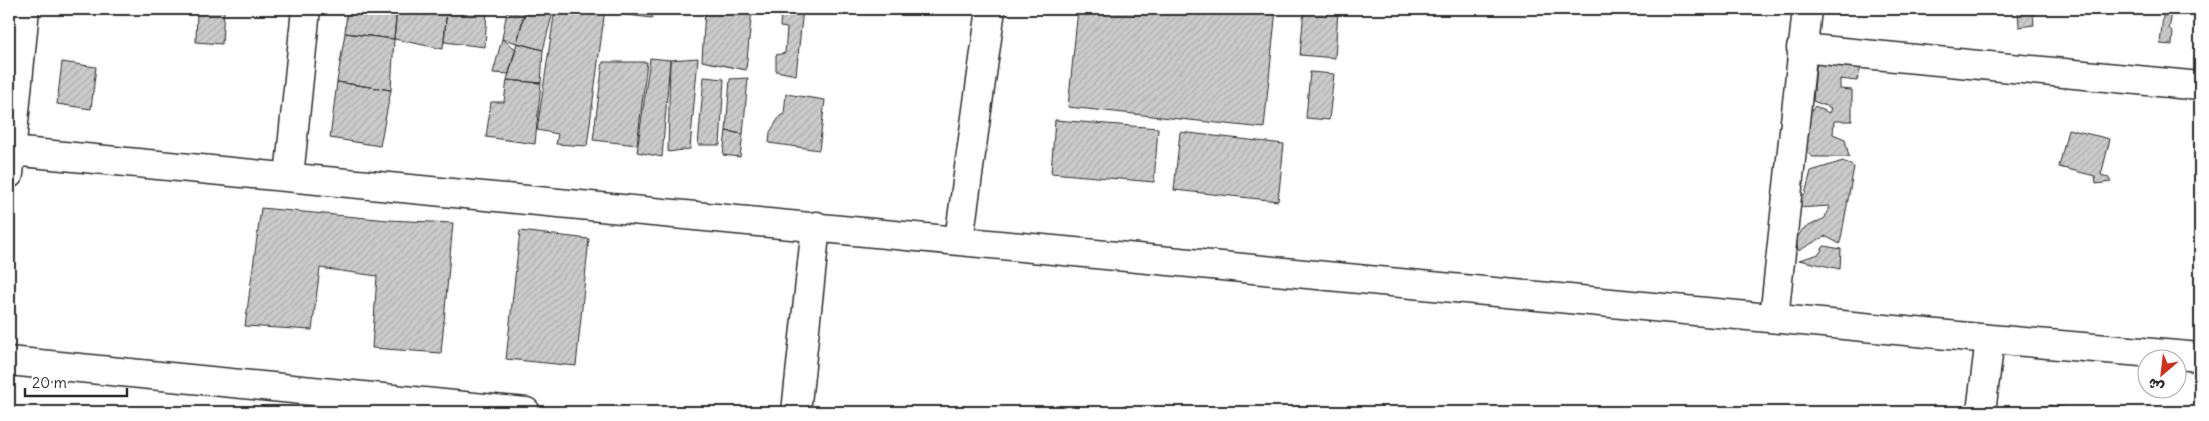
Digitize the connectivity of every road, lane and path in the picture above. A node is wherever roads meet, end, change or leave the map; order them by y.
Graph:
1 (25, 9) edge
2 (306, 9) edge
3 (991, 9) edge
4 (1807, 9) edge
5 (1801, 48) junction
6 (2200, 86) edge
7 (10, 163) edge
8 (289, 177) junction
9 (816, 226) junction
10 (959, 240) junction
11 (1774, 318) junction
12 (1990, 339) junction
13 (2200, 357) edge
14 (9, 361) edge
15 (526, 412) edge
16 (796, 412) edge
17 (1981, 412) edge

1 - 7 street
2 - 8 street
3 - 10 street
4 - 5 street
5 - 6 street
5 - 11 street
7 - 8 street
8 - 9 street
9 - 10 street
9 - 16 street
10 - 11 street
11 - 12 street
12 - 13 street
12 - 17 street
14 - 15 street

